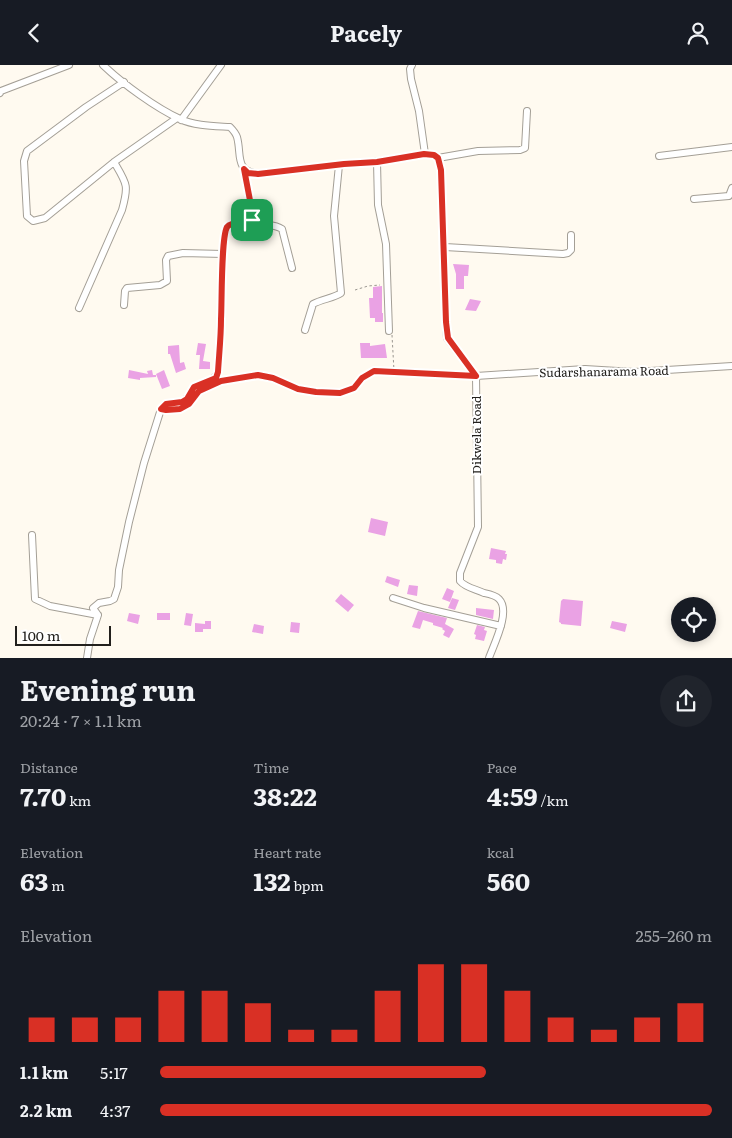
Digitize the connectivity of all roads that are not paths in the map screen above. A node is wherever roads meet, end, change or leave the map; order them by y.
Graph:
1 (69, 65) edge
2 (103, 65) edge
3 (221, 65) edge
4 (412, 65) edge
5 (124, 82) junction
6 (0, 93) edge
7 (527, 111) dead end
8 (179, 119) junction
9 (732, 147) edge
10 (424, 154) junction
11 (659, 156) dead end
12 (438, 158) junction
13 (114, 162) junction
14 (377, 162) junction
15 (339, 165) junction
16 (244, 169) junction
17 (732, 188) edge
18 (694, 199) dead end
19 (252, 220) junction
20 (571, 235) dead end
21 (444, 247) junction
22 (223, 254) junction
23 (292, 268) dead end
24 (124, 305) dead end
25 (79, 308) dead end
26 (305, 330) dead end
27 (390, 331) road end
28 (732, 367) edge
29 (476, 376) junction
30 (32, 535) dead end
31 (393, 598) dead end
32 (98, 615) junction
33 (501, 626) junction
34 (87, 658) edge
35 (489, 658) edge

1 - 6 street
2 - 5 street
3 - 8 street
4 - 10 street
5 - 8 street
5 - 13 street
7 - 12 street
8 - 13 street
8 - 16 street
9 - 11 street
10 - 12 street
10 - 14 street
12 - 21 street
13 - 25 street
14 - 15 street
14 - 27 street
15 - 16 street
15 - 26 street
16 - 19 street
17 - 18 street
19 - 22 street
19 - 23 street
20 - 21 street
21 - 29 street
22 - 24 street
22 - 32 street
28 - 29 street, Sudarshanarama Road
29 - 33 street, Dikwela Road
30 - 32 street
31 - 33 street
32 - 34 street
33 - 35 street, Dikwela Road

